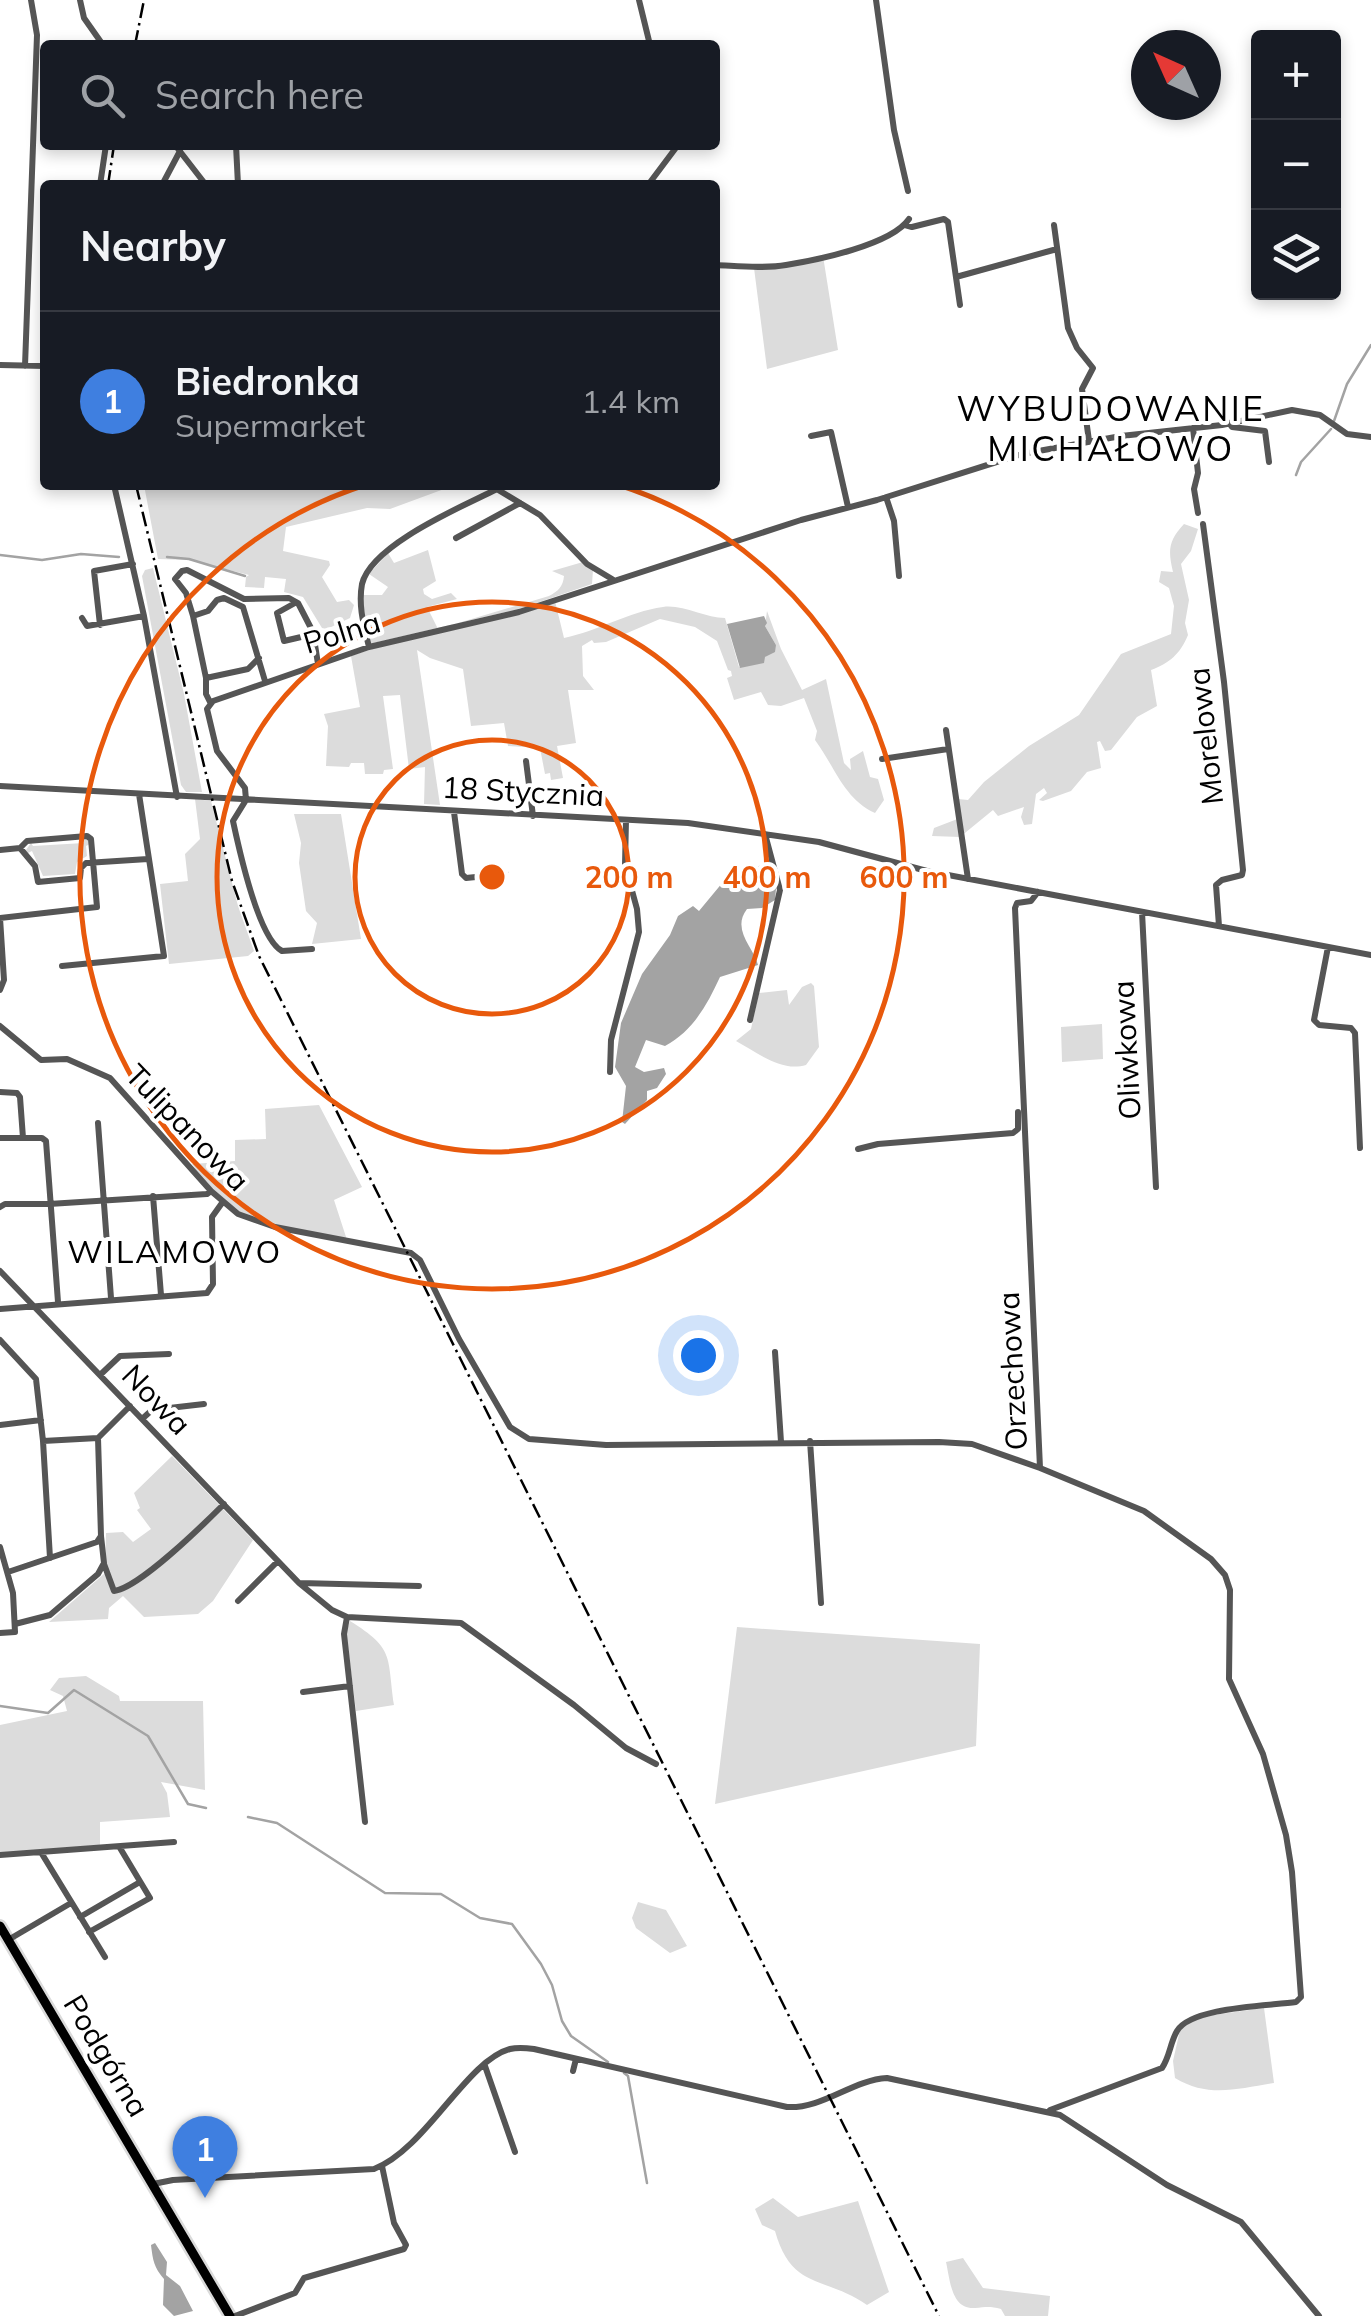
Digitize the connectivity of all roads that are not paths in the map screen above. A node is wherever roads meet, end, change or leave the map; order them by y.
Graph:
1 (31, 0) edge
2 (80, 0) edge
3 (640, 0) edge
4 (876, 0) edge
5 (99, 40) edge
6 (649, 40) edge
7 (105, 150) edge
8 (177, 150) edge
9 (180, 150) edge
10 (236, 150) edge
11 (674, 150) edge
12 (101, 180) edge
13 (164, 180) edge
14 (202, 180) edge
15 (238, 180) edge
16 (652, 180) edge
17 (908, 192) dead end
18 (1054, 224) dead end
19 (1058, 250) junction
20 (720, 265) edge
21 (956, 277) junction
22 (960, 305) dead end
23 (0, 366) edge
24 (25, 366) junction
25 (40, 366) edge
26 (1229, 423) junction
27 (1194, 428) junction
28 (810, 436) dead end
29 (1371, 436) edge
30 (1089, 442) junction
31 (1270, 462) dead end
32 (115, 490) edge
33 (487, 490) edge
34 (498, 490) edge
35 (886, 497) junction
36 (522, 503) junction
37 (848, 508) junction
38 (1198, 513) dead end
39 (1203, 524) dead end
40 (456, 538) dead end
41 (133, 564) junction
42 (596, 570) junction
43 (899, 576) dead end
44 (613, 579) junction
45 (595, 585) junction
46 (290, 602) junction
47 (144, 616) junction
48 (193, 616) junction
49 (82, 618) dead end
50 (100, 624) junction
51 (314, 634) junction
52 (369, 647) junction
53 (260, 658) junction
54 (318, 664) junction
55 (206, 678) junction
56 (265, 682) junction
57 (210, 702) junction
58 (946, 730) dead end
59 (948, 749) junction
60 (882, 759) dead end
61 (526, 761) dead end
62 (0, 786) edge
63 (138, 794) junction
64 (177, 796) junction
65 (246, 800) junction
66 (454, 812) junction
67 (533, 816) junction
68 (626, 820) junction
69 (765, 834) junction
70 (20, 848) junction
71 (0, 850) edge
72 (148, 859) junction
73 (93, 862) junction
74 (506, 874) dead end
75 (968, 879) junction
76 (1038, 892) junction
77 (1142, 912) junction
78 (0, 918) edge
79 (1219, 926) junction
80 (1328, 947) junction
81 (312, 950) dead end
82 (1371, 955) edge
83 (62, 966) dead end
84 (0, 990) edge
85 (750, 1020) dead end
86 (0, 1026) edge
87 (610, 1072) dead end
88 (1024, 1078) junction
89 (0, 1092) edge
90 (98, 1123) dead end
91 (0, 1138) edge
92 (24, 1138) junction
93 (1360, 1148) dead end
94 (858, 1149) dead end
95 (1156, 1187) dead end
96 (210, 1191) junction
97 (153, 1196) junction
98 (104, 1201) junction
99 (222, 1203) junction
100 (50, 1204) junction
101 (0, 1206) edge
102 (0, 1271) edge
103 (161, 1295) junction
104 (112, 1298) junction
105 (58, 1303) junction
106 (32, 1306) junction
107 (0, 1309) edge
108 (0, 1340) edge
109 (775, 1352) dead end
110 (169, 1354) dead end
111 (100, 1375) junction
112 (204, 1404) dead end
113 (130, 1406) junction
114 (142, 1419) junction
115 (41, 1420) junction
116 (0, 1425) edge
117 (98, 1438) junction
118 (529, 1439) joint
119 (43, 1440) junction
120 (781, 1442) junction
121 (810, 1442) junction
122 (1040, 1468) junction
123 (224, 1504) junction
124 (101, 1536) junction
125 (0, 1547) edge
126 (50, 1558) junction
127 (278, 1561) junction
128 (104, 1564) junction
129 (8, 1572) junction
130 (299, 1583) junction
131 (419, 1586) dead end
132 (238, 1601) dead end
133 (821, 1603) dead end
134 (347, 1617) junction
135 (16, 1624) junction
136 (0, 1633) edge
137 (350, 1686) junction
138 (303, 1692) dead end
139 (656, 1764) dead end
140 (365, 1822) dead end
141 (174, 1842) dead end
142 (120, 1848) junction
143 (42, 1854) junction
144 (0, 1856) edge
145 (140, 1882) junction
146 (72, 1903) junction
147 (80, 1917) junction
148 (0, 1926) edge
149 (89, 1932) junction
150 (8, 1940) junction
151 (105, 1957) dead end
152 (576, 2059) junction
153 (485, 2066) junction
154 (574, 2072) dead end
155 (1050, 2111) junction
156 (515, 2152) dead end
157 (382, 2166) junction
158 (153, 2184) junction
159 (232, 2316) edge
160 (1319, 2316) edge

1 - 24 street
2 - 5 street
3 - 6 street
4 - 17 street
7 - 12 street
8 - 13 street
9 - 14 street
10 - 15 street
11 - 16 street
18 - 19 street
19 - 21 street
19 - 30 street
20 - 21 street
21 - 22 street
23 - 24 street
24 - 25 street
26 - 27 street, Polna
26 - 29 street, Polna
26 - 31 street
27 - 30 street, Polna
27 - 38 street
28 - 37 street
30 - 35 street, Polna
32 - 41 street
33 - 52 street
34 - 36 street
35 - 37 street, Polna
35 - 43 street
36 - 40 street
36 - 42 street
37 - 44 street, Polna
39 - 79 street, Morelowa
41 - 47 street
41 - 50 street
42 - 44 street
42 - 45 street
44 - 45 street, Polna
45 - 52 street, Polna
46 - 48 street
46 - 51 street
46 - 51 street
47 - 50 street
47 - 64 street
48 - 53 street
48 - 55 street
49 - 50 street
51 - 54 street
52 - 54 street, Polna
53 - 55 street
53 - 56 street
54 - 56 street, Polna
55 - 57 street
56 - 57 street, Polna
57 - 65 street
58 - 59 street
59 - 60 street
59 - 75 street
61 - 67 street
62 - 63 street, 18 Stycznia
63 - 64 street, 18 Stycznia
63 - 72 street
64 - 65 street, 18 Stycznia
65 - 66 street, 18 Stycznia
65 - 81 street
66 - 67 street, 18 Stycznia
66 - 74 street
67 - 68 street, 18 Stycznia
68 - 69 street, 18 Stycznia
68 - 87 street
69 - 75 street, 18 Stycznia
69 - 85 street
70 - 71 street
70 - 73 street
70 - 73 street
72 - 73 street
72 - 83 street
73 - 78 street
75 - 76 street, 18 Stycznia
76 - 77 street, 18 Stycznia
76 - 88 street, Orzechowa
77 - 79 street, 18 Stycznia
77 - 95 street, Oliwkowa
78 - 84 street
79 - 80 street, 18 Stycznia
80 - 82 street, 18 Stycznia
80 - 93 street
86 - 96 street, Tulipanowa
88 - 94 street
88 - 122 street, Orzechowa
89 - 92 street
90 - 98 street
91 - 92 street
92 - 100 street
96 - 97 street
96 - 99 street, Tulipanowa
97 - 98 street
97 - 103 street
98 - 100 street
98 - 104 street
99 - 103 street
99 - 118 street, Tulipanowa
100 - 101 street
100 - 105 street
102 - 106 street, Nowa
103 - 104 street
104 - 105 street
105 - 106 street
106 - 107 street
106 - 111 street, Nowa
108 - 115 street
109 - 120 street
110 - 111 street
111 - 113 street, Nowa
112 - 114 street
113 - 114 street, Nowa
113 - 117 street
114 - 123 street, Nowa
115 - 116 street
115 - 119 street
117 - 119 street
117 - 124 street
118 - 120 street, Orzechowa
119 - 126 street
120 - 121 street, Orzechowa
121 - 122 street, Orzechowa
121 - 133 street
122 - 155 street
123 - 127 street, Nowa
123 - 128 street
124 - 126 street
124 - 128 street
125 - 129 street
126 - 129 street
127 - 130 street, Nowa
127 - 132 street
128 - 135 street
129 - 135 street
130 - 131 street
130 - 134 street, Nowa
134 - 137 street
134 - 139 street
135 - 136 street
137 - 138 street
137 - 140 street
141 - 142 street
142 - 143 street
142 - 145 street
143 - 144 street
143 - 146 street
145 - 147 street
145 - 149 street
146 - 147 street
146 - 150 street
147 - 149 street
148 - 150 main road, Podgórna
149 - 151 street
150 - 158 main road, Podgórna
152 - 153 street
152 - 154 street
152 - 155 street
153 - 156 street
153 - 157 street
155 - 160 street
157 - 158 street
157 - 159 street
158 - 159 main road, Podgórna

